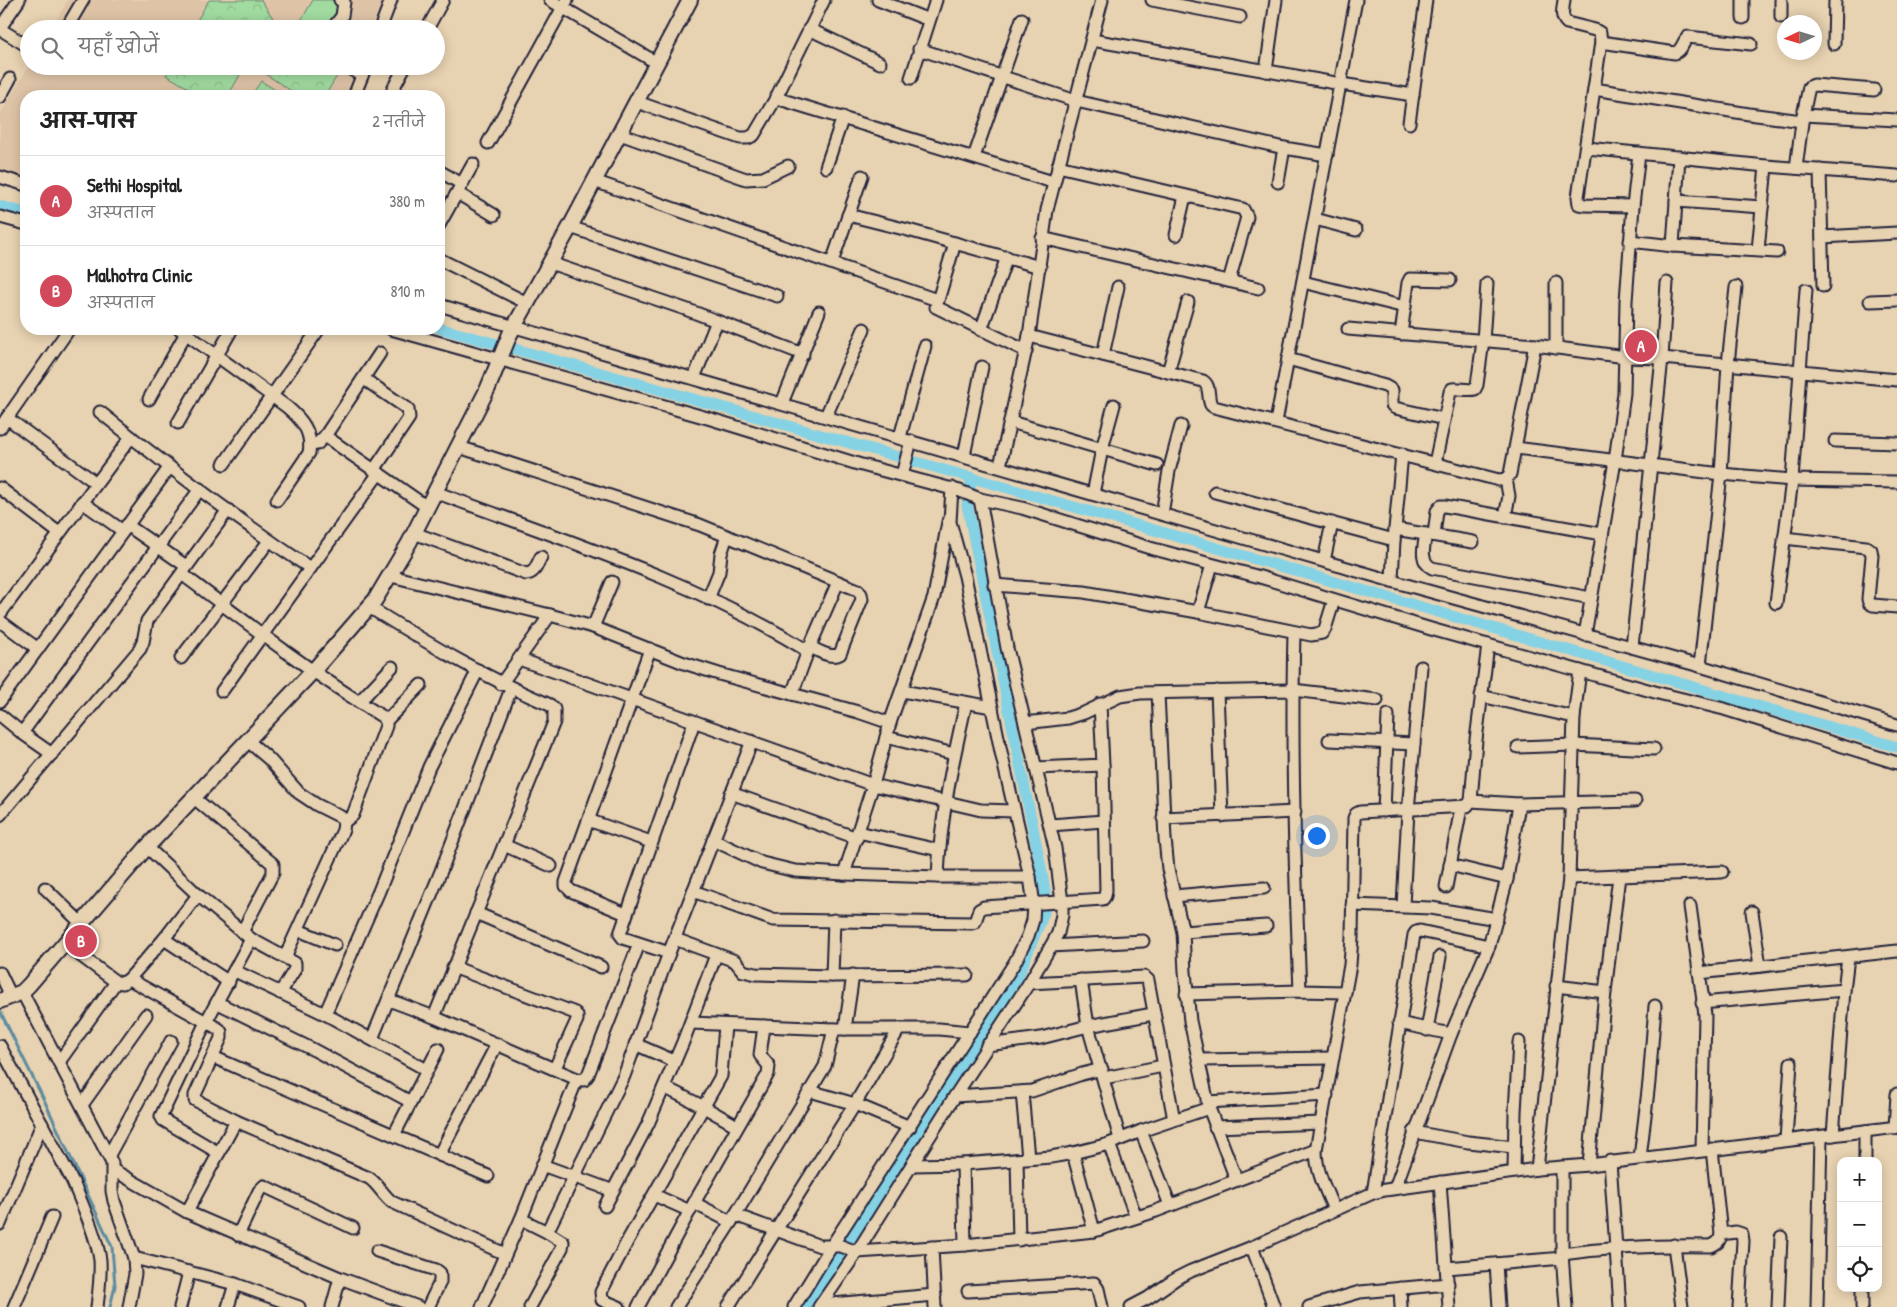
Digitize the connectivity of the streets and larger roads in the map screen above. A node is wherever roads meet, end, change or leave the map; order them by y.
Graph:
1 (19, 0) edge
2 (83, 0) edge
3 (340, 0) edge
4 (391, 0) edge
5 (443, 0) edge
6 (550, 0) edge
7 (690, 0) edge
8 (824, 0) edge
9 (878, 0) edge
10 (936, 0) edge
11 (1102, 0) edge
12 (1152, 0) edge
13 (1276, 0) edge
14 (1356, 0) edge
15 (1426, 0) edge
16 (1564, 0) edge
17 (1743, 0) edge
18 (1782, 0) edge
19 (1835, 0) edge
20 (565, 4) edge
21 (1781, 15) edge
22 (1240, 17) dead end
23 (1743, 18) dead end
24 (1022, 19) dead end
25 (71, 20) edge
26 (339, 20) edge
27 (383, 20) edge
28 (432, 20) edge
29 (930, 20) junction
30 (0, 28) edge
31 (809, 29) junction
32 (1092, 40) junction
33 (20, 41) edge
34 (1601, 42) junction
35 (1751, 44) dead end
36 (1834, 44) dead end
37 (919, 49) junction
38 (880, 63) dead end
39 (657, 64) junction
40 (1266, 71) junction
41 (362, 75) edge
42 (401, 75) edge
43 (1002, 76) junction
44 (911, 78) dead end
45 (10, 79) dead end
46 (1341, 84) junction
47 (393, 89) dead end
48 (1594, 89) junction
49 (356, 90) edge
50 (1874, 90) dead end
51 (1413, 95) junction
52 (0, 96) edge
53 (776, 98) junction
54 (637, 102) junction
55 (1076, 102) junction
56 (843, 117) junction
57 (1803, 118) junction
58 (1897, 120) edge
59 (1409, 123) dead end
60 (620, 134) junction
61 (488, 143) dead end
62 (1284, 148) junction
63 (1586, 148) junction
64 (1639, 153) junction
65 (1327, 155) junction
66 (974, 157) junction
67 (1680, 157) junction
68 (473, 164) dead end
69 (788, 166) dead end
70 (1058, 166) junction
71 (1766, 166) junction
72 (826, 167) dead end
73 (1796, 168) junction
74 (1820, 170) junction
75 (445, 176) edge
76 (862, 176) dead end
77 (1897, 176) edge
78 (0, 177) edge
79 (594, 181) junction
80 (1053, 182) junction
81 (1278, 182) dead end
82 (20, 183) edge
83 (459, 188) junction
84 (1185, 196) junction
85 (1676, 201) junction
86 (1633, 206) junction
87 (1762, 207) junction
88 (445, 214) edge
89 (494, 215) dead end
90 (848, 215) junction
91 (0, 217) edge
92 (1315, 219) junction
93 (20, 222) edge
94 (570, 227) junction
95 (1356, 230) dead end
96 (1897, 233) edge
97 (1176, 235) dead end
98 (1822, 237) junction
99 (1042, 238) junction
100 (1630, 241) junction
101 (955, 243) junction
102 (1673, 246) junction
103 (1758, 250) junction
104 (1777, 252) dead end
105 (1007, 258) junction
106 (445, 262) edge
107 (832, 262) junction
108 (550, 263) junction
109 (1040, 267) junction
110 (1450, 280) dead end
111 (1229, 281) junction
112 (1303, 282) junction
113 (1556, 283) dead end
114 (1668, 283) dead end
115 (1487, 284) dead end
116 (1823, 286) dead end
117 (1118, 287) dead end
118 (1736, 287) dead end
119 (1258, 288) dead end
120 (1806, 290) dead end
121 (777, 296) dead end
122 (937, 300) junction
123 (1897, 300) edge
124 (1870, 301) dead end
125 (1188, 302) dead end
126 (527, 303) junction
127 (445, 306) edge
128 (1405, 307) junction
129 (819, 312) dead end
130 (717, 321) junction
131 (864, 328) dead end
132 (1348, 329) dead end
133 (512, 330) junction
134 (982, 330) junction
135 (1401, 334) junction
136 (65, 335) edge
137 (181, 335) edge
138 (189, 335) edge
139 (229, 335) edge
140 (314, 335) edge
141 (415, 335) edge
142 (1029, 336) junction
143 (1483, 341) junction
144 (1535, 345) junction
145 (925, 346) dead end
146 (1556, 348) junction
147 (1026, 351) junction
148 (380, 353) dead end
149 (803, 354) junction
150 (217, 355) junction
151 (1103, 355) junction
152 (501, 356) junction
153 (1626, 357) junction
154 (1662, 358) junction
155 (1288, 359) junction
156 (1728, 364) junction
157 (982, 367) dead end
158 (1800, 370) junction
159 (1168, 372) junction
160 (694, 378) junction
161 (364, 379) junction
162 (1897, 380) edge
163 (271, 396) junction
164 (149, 399) dead end
165 (782, 403) junction
166 (1114, 405) dead end
167 (100, 412) dead end
168 (826, 416) junction
169 (1444, 419) junction
170 (1011, 422) junction
171 (1276, 422) junction
172 (3, 423) edge
173 (178, 423) dead end
174 (1181, 426) dead end
175 (325, 436) junction
176 (131, 438) junction
177 (906, 439) junction
178 (1835, 440) dead end
179 (1897, 443) edge
180 (310, 445) junction
181 (459, 447) junction
182 (1516, 448) junction
183 (1102, 449) junction
184 (1402, 454) junction
185 (964, 456) junction
186 (1615, 461) junction
187 (1434, 463) junction
188 (224, 464) dead end
189 (1157, 465) dead end
190 (1000, 466) junction
191 (1650, 466) junction
192 (169, 468) junction
193 (903, 471) junction
194 (377, 472) junction
195 (1721, 474) junction
196 (1506, 479) junction
197 (1792, 480) junction
198 (1897, 482) edge
199 (96, 483) junction
200 (0, 488) edge
201 (200, 489) junction
202 (435, 492) junction
203 (1215, 492) dead end
204 (966, 493) junction
205 (1093, 494) junction
206 (277, 500) dead end
207 (82, 502) junction
208 (427, 507) junction
209 (228, 510) junction
210 (950, 512) junction
211 (1162, 514) junction
212 (1505, 517) junction
213 (1332, 524) junction
214 (125, 528) junction
215 (59, 533) junction
216 (414, 533) junction
217 (1602, 534) junction
218 (1395, 535) junction
219 (1430, 535) junction
220 (727, 536) junction
221 (1784, 538) junction
222 (269, 541) junction
223 (1473, 542) dead end
224 (158, 546) junction
225 (541, 557) dead end
226 (1324, 561) junction
227 (1212, 565) junction
228 (310, 568) junction
229 (184, 570) junction
230 (390, 576) junction
231 (1392, 581) junction
232 (612, 582) dead end
233 (838, 582) junction
234 (994, 585) junction
235 (1590, 598) junction
236 (708, 599) junction
237 (1334, 600) junction
238 (1776, 603) dead end
239 (222, 604) junction
240 (369, 607) junction
241 (1897, 607) edge
242 (1198, 612) junction
243 (0, 614) edge
244 (550, 615) junction
245 (0, 621) edge
246 (593, 627) junction
247 (1294, 633) junction
248 (264, 635) junction
249 (1585, 635) junction
250 (1488, 645) junction
251 (1632, 647) junction
252 (38, 649) junction
253 (650, 649) junction
254 (809, 649) junction
255 (181, 658) dead end
256 (519, 659) junction
257 (392, 666) dead end
258 (1700, 666) junction
259 (1421, 668) dead end
260 (314, 670) junction
261 (478, 670) junction
262 (1580, 671) junction
263 (421, 685) dead end
264 (506, 686) junction
265 (1293, 690) junction
266 (222, 691) dead end
267 (1217, 691) junction
268 (902, 692) junction
269 (1158, 693) junction
270 (792, 694) junction
271 (1481, 696) junction
272 (632, 700) junction
273 (1377, 700) dead end
274 (0, 701) edge
275 (359, 702) junction
276 (966, 703) junction
277 (1100, 704) junction
278 (992, 707) junction
279 (1388, 715) dead end
280 (1574, 717) junction
281 (386, 721) junction
282 (2, 722) edge
283 (694, 722) junction
284 (890, 723) junction
285 (1025, 723) junction
286 (1897, 725) edge
287 (22, 733) junction
288 (886, 737) junction
289 (1329, 740) dead end
290 (248, 741) junction
291 (752, 741) junction
292 (1387, 743) junction
293 (1414, 744) junction
294 (1574, 745) junction
295 (1518, 747) dead end
296 (1654, 748) dead end
297 (52, 754) junction
298 (954, 754) junction
299 (1897, 763) edge
300 (1102, 765) junction
301 (1037, 768) junction
302 (874, 785) junction
303 (731, 793) junction
304 (193, 797) junction
305 (1471, 801) junction
306 (1636, 801) dead end
307 (947, 802) junction
308 (1571, 803) junction
309 (1519, 804) junction
310 (1461, 808) junction
311 (1408, 810) junction
312 (1014, 811) junction
313 (1384, 811) junction
314 (1295, 812) junction
315 (0, 815) edge
316 (1222, 816) junction
317 (1163, 818) junction
318 (588, 820) junction
319 (1104, 821) junction
320 (344, 822) junction
321 (1050, 825) junction
322 (858, 835) junction
323 (713, 840) junction
324 (651, 842) junction
325 (504, 845) junction
326 (147, 847) junction
327 (939, 850) junction
328 (1450, 865) junction
329 (551, 866) dead end
330 (1722, 872) dead end
331 (844, 874) junction
332 (1619, 876) junction
333 (938, 877) junction
334 (1030, 877) junction
335 (1569, 878) junction
336 (1507, 879) junction
337 (1446, 887) dead end
338 (45, 888) dead end
339 (1264, 888) dead end
340 (693, 891) junction
341 (198, 895) junction
342 (1174, 896) junction
343 (1058, 902) junction
344 (1038, 904) junction
345 (1352, 905) junction
346 (1403, 906) junction
347 (1690, 906) dead end
348 (1752, 912) dead end
349 (476, 913) junction
350 (626, 914) junction
351 (1497, 919) junction
352 (834, 920) junction
353 (81, 923) junction
354 (1266, 926) dead end
355 (298, 930) junction
356 (1184, 932) junction
357 (247, 936) junction
358 (164, 939) junction
359 (675, 939) junction
360 (1143, 941) dead end
361 (65, 944) junction
362 (639, 944) junction
363 (335, 945) dead end
364 (1051, 946) junction
365 (1489, 946) junction
366 (1897, 951) edge
367 (669, 953) junction
368 (716, 955) junction
369 (1440, 956) dead end
370 (285, 957) junction
371 (1848, 957) junction
372 (1760, 966) junction
373 (454, 967) junction
374 (601, 967) dead end
375 (235, 971) junction
376 (0, 973) edge
377 (1699, 973) junction
378 (967, 975) dead end
379 (832, 976) junction
380 (853, 976) junction
381 (129, 979) junction
382 (1080, 980) junction
383 (116, 982) junction
384 (229, 982) junction
385 (1029, 983) junction
386 (1556, 986) junction
387 (1844, 990) junction
388 (1300, 991) junction
389 (1345, 992) junction
390 (1606, 992) junction
391 (280, 993) junction
392 (1186, 994) junction
393 (9, 997) edge
394 (389, 1000) junction
395 (218, 1003) junction
396 (1702, 1003) junction
397 (1655, 1006) dead end
398 (325, 1014) junction
399 (1153, 1014) junction
400 (146, 1015) dead end
401 (434, 1017) junction
402 (206, 1022) junction
403 (691, 1023) junction
404 (1399, 1024) junction
405 (725, 1025) junction
406 (764, 1026) junction
407 (1088, 1026) junction
408 (839, 1029) junction
409 (899, 1029) junction
410 (1427, 1030) junction
411 (970, 1032) junction
412 (1452, 1034) junction
413 (372, 1039) junction
414 (171, 1041) dead end
415 (1519, 1042) dead end
416 (497, 1044) junction
417 (635, 1044) junction
418 (988, 1045) junction
419 (0, 1046) edge
420 (438, 1048) dead end
421 (213, 1057) junction
422 (1333, 1058) junction
423 (1198, 1060) junction
424 (674, 1061) junction
425 (59, 1062) junction
426 (1791, 1063) dead end
427 (1163, 1066) junction
428 (555, 1068) junction
429 (427, 1070) junction
430 (1103, 1074) junction
431 (577, 1079) junction
432 (664, 1087) junction
433 (810, 1091) junction
434 (1022, 1092) junction
435 (1897, 1094) edge
436 (1327, 1095) junction
437 (955, 1096) junction
438 (411, 1102) junction
439 (855, 1104) junction
440 (82, 1105) junction
441 (1208, 1105) junction
442 (704, 1107) junction
443 (1174, 1120) junction
444 (236, 1121) junction
445 (1321, 1122) junction
446 (42, 1124) junction
447 (737, 1126) junction
448 (910, 1127) junction
449 (1215, 1127) junction
450 (1896, 1127) edge
451 (1141, 1131) junction
452 (1865, 1131) junction
453 (1414, 1132) junction
454 (394, 1135) junction
455 (1834, 1135) junction
456 (1821, 1137) junction
457 (1786, 1140) junction
458 (1115, 1142) junction
459 (1514, 1146) junction
460 (1707, 1149) junction
461 (1316, 1150) junction
462 (1073, 1153) junction
463 (219, 1154) junction
464 (109, 1155) junction
465 (439, 1155) junction
466 (1865, 1157) edge
467 (1640, 1158) junction
468 (1022, 1159) junction
469 (1610, 1161) junction
470 (963, 1164) junction
471 (542, 1165) junction
472 (913, 1165) junction
473 (1589, 1165) junction
474 (1562, 1167) junction
475 (1537, 1169) junction
476 (113, 1170) junction
477 (1514, 1172) junction
478 (488, 1176) dead end
479 (574, 1176) junction
480 (1236, 1179) junction
481 (1440, 1182) junction
482 (1395, 1188) junction
483 (611, 1190) junction
484 (1373, 1193) junction
485 (654, 1195) junction
486 (1170, 1205) junction
487 (605, 1206) dead end
488 (692, 1207) junction
489 (1334, 1210) junction
490 (187, 1212) junction
491 (52, 1217) dead end
492 (1136, 1217) junction
493 (733, 1218) junction
494 (521, 1219) junction
495 (0, 1224) edge
496 (353, 1228) dead end
497 (776, 1230) junction
498 (1094, 1231) junction
499 (547, 1232) junction
500 (1721, 1234) junction
501 (238, 1235) junction
502 (1781, 1237) dead end
503 (1019, 1240) junction
504 (965, 1245) junction
505 (1674, 1245) junction
506 (932, 1247) junction
507 (1252, 1247) junction
508 (1616, 1247) junction
509 (845, 1249) junction
510 (377, 1251) dead end
511 (505, 1254) junction
512 (1562, 1256) junction
513 (134, 1258) junction
514 (1496, 1264) junction
515 (1447, 1268) junction
516 (189, 1272) junction
517 (340, 1278) junction
518 (235, 1284) junction
519 (1448, 1284) junction
520 (1400, 1288) junction
521 (968, 1291) dead end
522 (1862, 1292) edge
523 (935, 1301) edge
524 (269, 1302) edge
525 (390, 1302) edge
526 (820, 1306) edge
527 (14, 1307) edge
528 (97, 1307) edge
529 (129, 1307) edge
530 (180, 1307) edge
531 (228, 1307) edge
532 (299, 1307) edge
533 (332, 1307) edge
534 (418, 1307) edge
535 (428, 1307) edge
536 (482, 1307) edge
537 (531, 1307) edge
538 (619, 1307) edge
539 (638, 1307) edge
540 (676, 1307) edge
541 (728, 1307) edge
542 (794, 1307) edge
543 (1102, 1307) edge
544 (1131, 1307) edge
545 (1274, 1307) edge
546 (1309, 1307) edge
547 (1401, 1307) edge
548 (1449, 1307) edge
549 (1499, 1307) edge
550 (1566, 1307) edge
551 (1620, 1307) edge
552 (1682, 1307) edge
553 (1739, 1307) edge
554 (1778, 1307) edge
555 (1817, 1307) edge
556 (1862, 1307) edge

1 - 30 street
2 - 25 street
3 - 26 street
4 - 27 street
5 - 28 street
6 - 20 street
7 - 39 street
8 - 31 street
9 - 29 street
10 - 29 street
11 - 32 street
12 - 22 street
13 - 40 street
14 - 46 street
15 - 51 street
16 - 34 street
17 - 23 street
18 - 21 street
19 - 36 street
20 - 39 street
20 - 61 street
24 - 43 street
29 - 37 street
30 - 33 street
31 - 38 street
31 - 53 street
32 - 40 street
32 - 55 street
34 - 35 street
34 - 48 street
37 - 43 street
37 - 44 street
39 - 54 street
40 - 46 street
41 - 49 street
42 - 47 street
43 - 55 street
43 - 66 street
45 - 52 street
46 - 51 street
46 - 65 street
48 - 57 street
48 - 63 street
50 - 57 street
51 - 59 street
53 - 54 street
53 - 56 street
54 - 60 street
55 - 62 street
55 - 70 street
56 - 66 street
56 - 72 street
57 - 58 street
57 - 73 street
60 - 69 street
60 - 79 street
62 - 65 street
62 - 81 street
63 - 64 street
63 - 86 street
64 - 67 street
64 - 86 street
65 - 92 street
66 - 80 street
67 - 71 street
67 - 85 street
68 - 83 street
70 - 80 street
70 - 84 street
71 - 73 street
71 - 87 street
73 - 74 street
74 - 77 street
74 - 98 street
75 - 83 street
76 - 90 street
78 - 82 street
79 - 94 street
79 - 107 street
80 - 99 street
83 - 88 street
83 - 89 street
84 - 97 street
84 - 111 street
85 - 87 street
85 - 102 street
86 - 100 street
87 - 103 street
90 - 101 street
90 - 107 street
91 - 93 street
92 - 95 street
92 - 112 street
94 - 108 street
94 - 121 street
96 - 98 street
98 - 116 street
99 - 109 street
99 - 111 street
100 - 102 street
100 - 153 street
101 - 105 street
101 - 122 street
102 - 103 street
103 - 104 street
105 - 109 street
105 - 134 street
106 - 126 street
107 - 122 street
108 - 126 street
108 - 130 street
109 - 142 street
110 - 128 street
111 - 119 street
112 - 128 street
112 - 155 street
113 - 146 street
114 - 154 street
115 - 143 street
117 - 151 street
118 - 156 street
120 - 158 street
122 - 134 street
123 - 124 street
125 - 159 street
126 - 133 street
127 - 133 street
128 - 135 street
129 - 149 street
130 - 149 street
130 - 160 street
131 - 168 street
132 - 135 street
133 - 152 street
133 - 160 street
134 - 147 street
135 - 143 street
136 - 172 street
137 - 164 street
138 - 150 street
139 - 150 street
140 - 163 street
141 - 152 street
142 - 147 street
142 - 151 street
143 - 144 street
143 - 169 street
144 - 146 street
144 - 182 street
145 - 177 street
146 - 153 street
147 - 170 street
148 - 161 street
149 - 165 street
150 - 163 street
150 - 173 street
151 - 159 street
152 - 181 street
152 - 193 street
153 - 154 street
153 - 186 street
154 - 156 street
154 - 191 street
155 - 169 street
155 - 171 street
156 - 158 street
156 - 195 street
157 - 185 street
158 - 162 street
158 - 197 street
159 - 171 street
160 - 165 street
161 - 175 street
161 - 194 street
163 - 180 street
163 - 188 street
165 - 168 street
166 - 183 street
167 - 176 street
168 - 177 street
169 - 187 street
170 - 183 street
170 - 190 street
171 - 184 street
172 - 199 street
174 - 211 street
175 - 180 street
175 - 194 street
176 - 192 street
176 - 199 street
177 - 185 street
177 - 193 street
178 - 179 street
180 - 206 street
181 - 202 street
181 - 220 street
182 - 186 street
182 - 196 street
183 - 189 street
183 - 205 street
184 - 187 street
184 - 218 street
185 - 190 street
186 - 191 street
186 - 217 street
187 - 196 street
190 - 205 street
191 - 195 street
191 - 251 street
192 - 201 street
192 - 214 street
193 - 204 street
194 - 208 street
194 - 228 street
195 - 197 street
195 - 258 street
196 - 212 street
197 - 198 street
197 - 221 street
199 - 207 street
200 - 215 street
201 - 209 street
201 - 224 street
202 - 208 street
202 - 236 street
203 - 213 street
204 - 210 street
204 - 227 street
204 - 234 street
205 - 211 street
207 - 214 street
207 - 215 street
208 - 216 street
209 - 222 street
209 - 229 street
210 - 268 street
210 - 278 street
211 - 226 street
212 - 217 street
212 - 219 street
213 - 218 street
213 - 226 street
214 - 224 street
214 - 252 street
215 - 243 street
216 - 225 street
216 - 230 street
217 - 235 street
218 - 219 street
218 - 231 street
219 - 223 street
219 - 235 street
220 - 233 street
220 - 236 street
221 - 238 street
221 - 241 street
222 - 228 street
222 - 239 street
224 - 229 street
224 - 287 street
226 - 231 street
227 - 237 street
227 - 242 street
228 - 248 street
229 - 239 street
229 - 297 street
230 - 240 street
230 - 244 street
231 - 249 street
232 - 246 street
233 - 254 street
233 - 254 street
234 - 242 street
234 - 285 street
235 - 249 street
236 - 254 street
237 - 247 street
237 - 250 street
239 - 248 street
239 - 255 street
240 - 260 street
240 - 261 street
242 - 247 street
244 - 246 street
244 - 256 street
245 - 252 street
246 - 253 street
247 - 265 street
248 - 260 street
248 - 266 street
249 - 251 street
250 - 262 street
250 - 271 street
251 - 258 street
252 - 274 street
253 - 270 street
253 - 272 street
254 - 270 street
256 - 264 street
256 - 272 street
257 - 275 street
258 - 286 street
259 - 293 street
260 - 275 street
260 - 290 street
261 - 264 street
261 - 398 street
262 - 280 street
262 - 299 street
263 - 281 street
264 - 325 street
264 - 394 street
265 - 267 street
265 - 273 street
265 - 314 street
267 - 269 street
267 - 316 street
268 - 276 street
268 - 284 street
269 - 277 street
269 - 317 street
270 - 284 street
271 - 280 street
271 - 305 street
272 - 283 street
272 - 318 street
275 - 281 street
276 - 278 street
276 - 298 street
277 - 285 street
277 - 300 street
278 - 312 street
279 - 292 street
280 - 294 street
281 - 320 street
282 - 287 street
283 - 291 street
283 - 324 street
284 - 288 street
285 - 301 street
287 - 297 street
288 - 298 street
288 - 302 street
289 - 292 street
290 - 304 street
290 - 320 street
291 - 302 street
291 - 303 street
292 - 293 street
292 - 313 street
293 - 311 street
294 - 295 street
294 - 296 street
294 - 308 street
297 - 315 street
298 - 307 street
300 - 301 street
300 - 319 street
301 - 321 street
302 - 307 street
302 - 322 street
303 - 322 street
303 - 323 street
304 - 326 street
304 - 357 street
305 - 309 street
305 - 310 street
306 - 308 street
307 - 312 street
307 - 327 street
308 - 309 street
308 - 335 street
309 - 336 street
310 - 311 street
310 - 328 street
311 - 313 street
311 - 346 street
312 - 334 street
313 - 345 street
314 - 316 street
314 - 388 street
316 - 317 street
317 - 342 street
318 - 324 street
318 - 350 street
319 - 321 street
319 - 343 street
320 - 355 street
321 - 343 street
322 - 327 street
322 - 331 street
323 - 331 street
323 - 340 street
324 - 350 street
325 - 329 street
325 - 349 street
326 - 341 street
326 - 353 street
327 - 333 street
328 - 336 street
328 - 337 street
330 - 332 street
331 - 333 street
332 - 335 street
332 - 390 street
333 - 334 street
334 - 344 street
335 - 386 street
336 - 351 street
338 - 353 street
339 - 342 street
340 - 352 street
340 - 359 street
341 - 357 street
341 - 358 street
342 - 356 street
343 - 344 street
343 - 364 street
344 - 352 street
344 - 411 street
345 - 346 street
345 - 389 street
346 - 351 street
347 - 377 street
348 - 372 street
349 - 373 street
349 - 374 street
350 - 362 street
351 - 365 street
352 - 379 street
353 - 361 street
354 - 356 street
355 - 363 street
355 - 370 street
356 - 392 street
357 - 370 street
357 - 375 street
358 - 381 street
358 - 384 street
359 - 367 street
359 - 368 street
360 - 364 street
361 - 383 street
361 - 393 street
362 - 367 street
362 - 431 street
364 - 385 street
365 - 404 street
365 - 412 street
366 - 371 street
367 - 417 street
368 - 379 street
368 - 403 street
369 - 410 street
370 - 391 street
371 - 372 street
371 - 387 street
372 - 377 street
373 - 401 street
373 - 428 street
375 - 384 street
375 - 391 street
376 - 393 street
377 - 396 street
378 - 380 street
379 - 380 street
380 - 408 street
381 - 383 street
381 - 402 street
382 - 385 street
382 - 399 street
382 - 407 street
383 - 425 street
384 - 395 street
385 - 418 street
386 - 390 street
386 - 475 street
387 - 396 street
387 - 455 street
388 - 389 street
388 - 392 street
389 - 422 street
390 - 473 street
391 - 398 street
392 - 423 street
393 - 425 street
394 - 401 street
394 - 413 street
395 - 402 street
395 - 438 street
396 - 460 street
397 - 467 street
398 - 413 street
399 - 407 street
399 - 427 street
400 - 440 street
401 - 416 street
402 - 421 street
402 - 463 street
403 - 405 street
403 - 424 street
404 - 410 street
404 - 484 street
405 - 406 street
405 - 442 street
406 - 408 street
406 - 447 street
407 - 418 street
407 - 430 street
408 - 409 street
408 - 433 street
409 - 411 street
409 - 439 street
410 - 412 street
411 - 448 street
412 - 453 street
413 - 429 street
414 - 464 street
415 - 459 street
416 - 428 street
416 - 465 street
417 - 424 street
417 - 479 street
418 - 437 street
419 - 446 street
420 - 429 street
421 - 444 street
421 - 454 street
422 - 423 street
422 - 436 street
423 - 441 street
424 - 432 street
425 - 440 street
426 - 457 street
427 - 430 street
427 - 443 street
428 - 431 street
429 - 438 street
430 - 434 street
430 - 458 street
431 - 471 street
432 - 442 street
432 - 483 street
433 - 439 street
433 - 493 street
434 - 437 street
434 - 468 street
435 - 450 street
436 - 441 street
436 - 445 street
437 - 472 street
438 - 454 street
439 - 448 street
439 - 497 street
440 - 464 street
441 - 443 street
441 - 449 street
442 - 447 street
442 - 485 street
443 - 451 street
444 - 463 street
444 - 511 street
445 - 449 street
445 - 461 street
446 - 495 street
446 - 528 street
447 - 488 street
448 - 509 street
449 - 480 street
450 - 452 street
451 - 458 street
451 - 486 street
452 - 455 street
452 - 466 street
453 - 459 street
453 - 482 street
454 - 465 street
455 - 456 street
456 - 457 street
456 - 555 street
457 - 460 street
458 - 462 street
458 - 492 street
459 - 477 street
460 - 467 street
460 - 500 street
461 - 480 street
461 - 489 street
462 - 468 street
462 - 498 street
463 - 490 street
464 - 476 street
465 - 478 street
467 - 469 street
468 - 470 street
468 - 503 street
469 - 473 street
469 - 508 street
470 - 472 street
470 - 504 street
471 - 479 street
471 - 494 street
472 - 509 street
473 - 474 street
474 - 475 street
474 - 512 street
475 - 477 street
476 - 490 street
476 - 513 street
477 - 481 street
479 - 483 street
479 - 499 street
480 - 486 street
481 - 482 street
481 - 515 street
482 - 484 street
483 - 487 street
484 - 489 street
485 - 488 street
485 - 538 street
486 - 492 street
488 - 493 street
488 - 539 street
489 - 507 street
490 - 501 street
491 - 527 street
492 - 498 street
493 - 497 street
493 - 540 street
494 - 499 street
494 - 511 street
496 - 501 street
497 - 509 street
497 - 541 street
498 - 503 street
499 - 537 street
500 - 505 street
500 - 553 street
501 - 517 street
502 - 554 street
503 - 504 street
504 - 506 street
505 - 508 street
505 - 552 street
506 - 509 street
506 - 523 street
507 - 544 street
507 - 545 street
508 - 512 street
508 - 551 street
509 - 526 street
509 - 542 street
510 - 535 street
511 - 536 street
512 - 514 street
512 - 550 street
513 - 516 street
513 - 529 street
514 - 515 street
514 - 549 street
515 - 519 street
516 - 518 street
516 - 530 street
517 - 525 street
517 - 533 street
518 - 524 street
518 - 531 street
519 - 520 street
519 - 548 street
520 - 546 street
520 - 547 street
521 - 543 street
522 - 556 street
523 - 526 street
524 - 532 street
525 - 534 street

